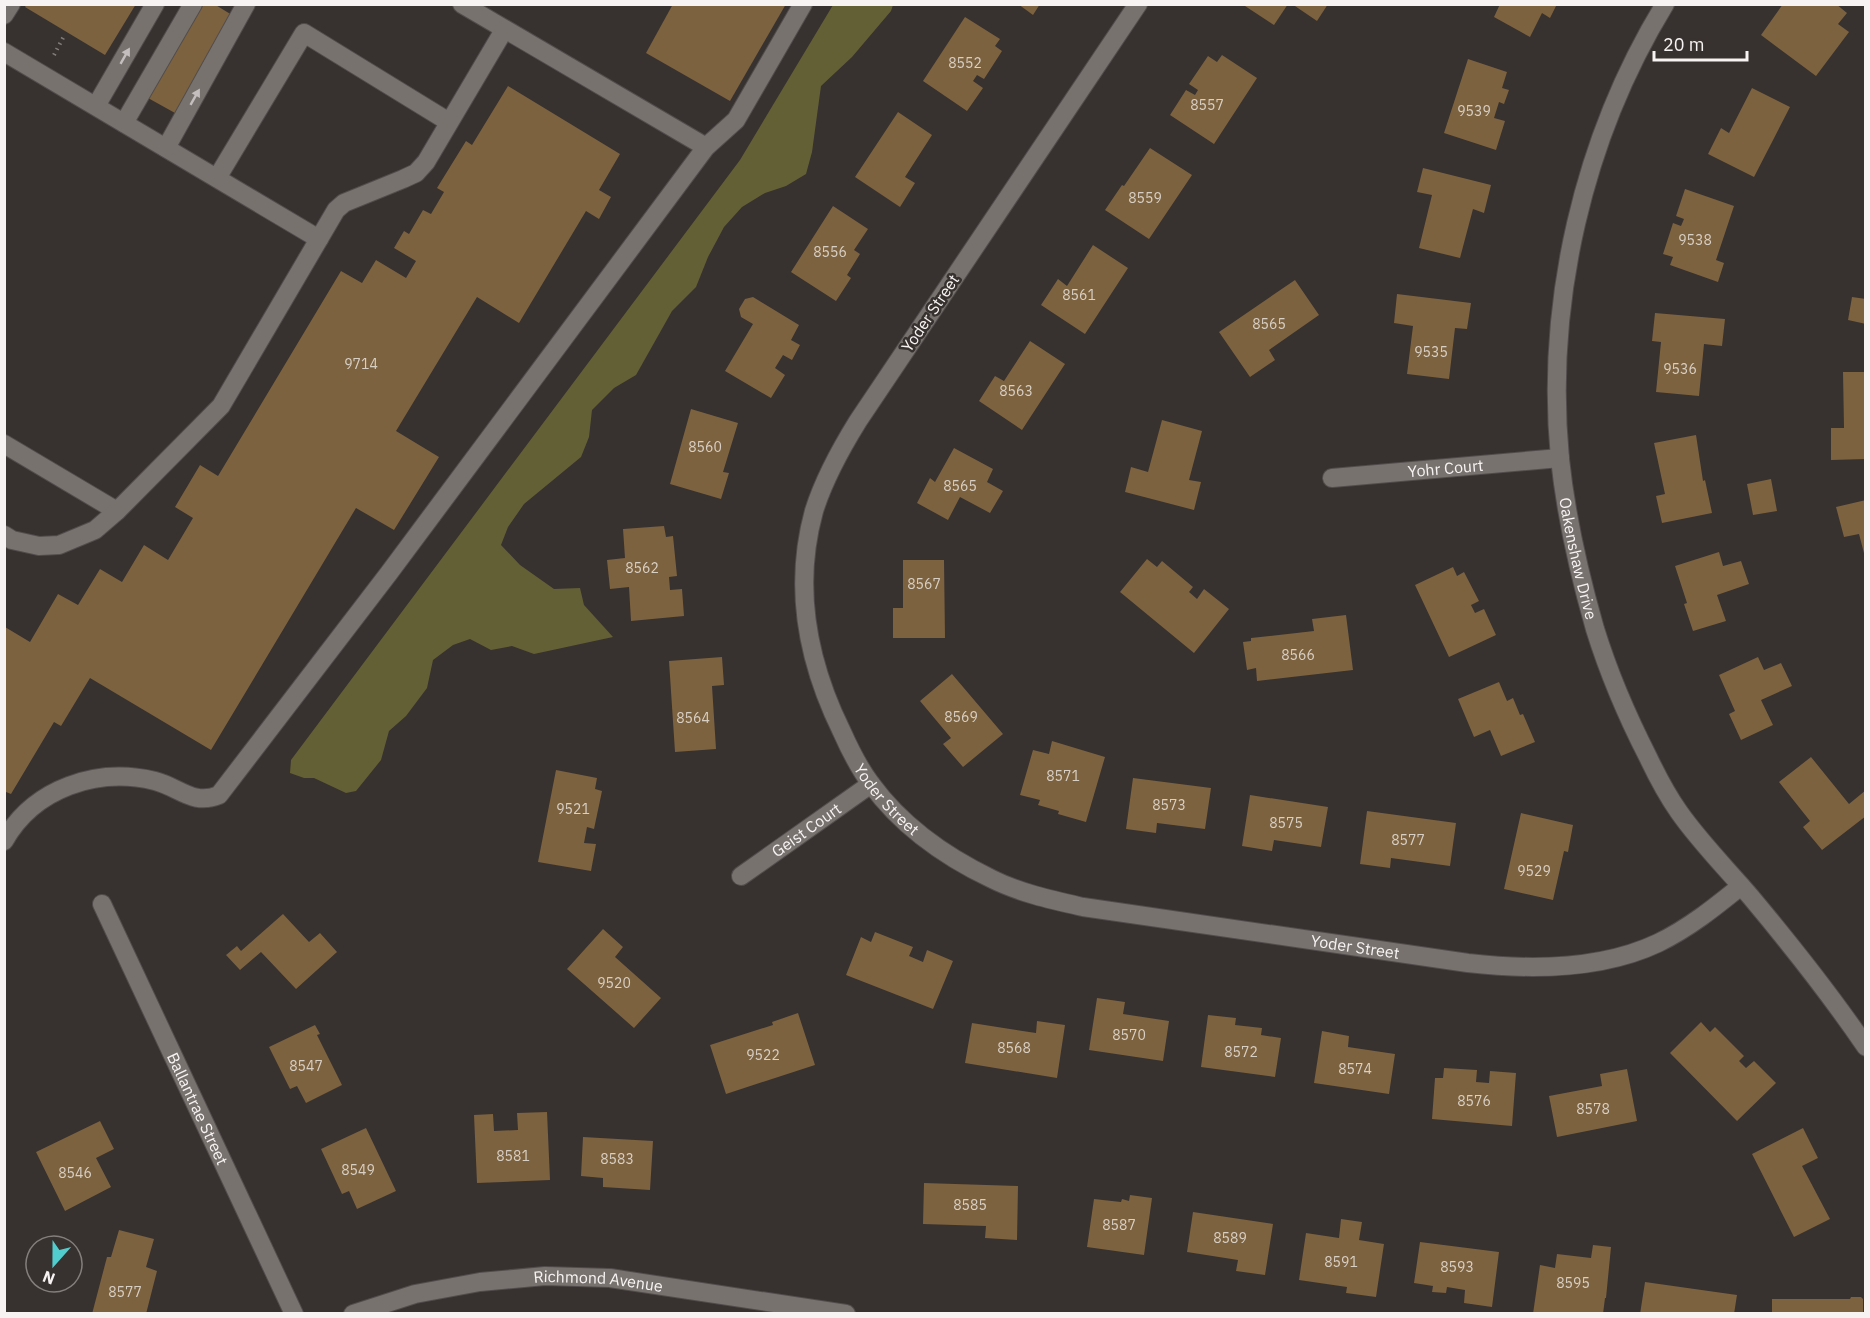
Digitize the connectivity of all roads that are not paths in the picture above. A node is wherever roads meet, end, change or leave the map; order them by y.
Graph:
1 (11, 4) edge
2 (155, 4) edge
3 (193, 4) edge
4 (246, 4) edge
5 (462, 4) edge
6 (803, 4) edge
7 (1138, 4) edge
8 (1665, 4) edge
9 (4, 15) edge
10 (504, 30) junction
11 (4, 52) edge
12 (96, 106) junction
13 (449, 122) junction
14 (124, 123) junction
15 (706, 147) junction
16 (166, 148) junction
17 (217, 178) junction
18 (319, 239) junction
19 (4, 444) edge
20 (1560, 458) junction
21 (1332, 478) dead end
22 (117, 511) junction
23 (7, 542) edge
24 (871, 784) junction
25 (4, 841) edge
26 (741, 876) dead end
27 (1741, 886) junction
28 (102, 904) dead end
29 (1866, 1047) edge
30 (294, 1314) edge
31 (353, 1314) edge
32 (846, 1314) edge

1 - 9 street
12 -> 2 street
3 - 14 street
16 -> 4 street
5 - 10 street
6 - 15 street
7 - 24 street, Yoder Street
8 - 20 street, Oakenshaw Drive
10 - 13 street
10 - 15 street
11 - 12 street
12 - 14 street
13 - 17 street
13 - 18 street
14 - 16 street
15 - 25 street
16 - 17 street
17 - 18 street
18 - 22 street
19 - 22 street
20 - 21 street, Yohr Court
20 - 27 street, Oakenshaw Drive
22 - 23 street
24 - 26 street, Geist Court
24 - 27 street, Yoder Street
27 - 29 street, Oakenshaw Drive
28 - 30 street, Ballantrae Street
31 - 32 street, Richmond Avenue

